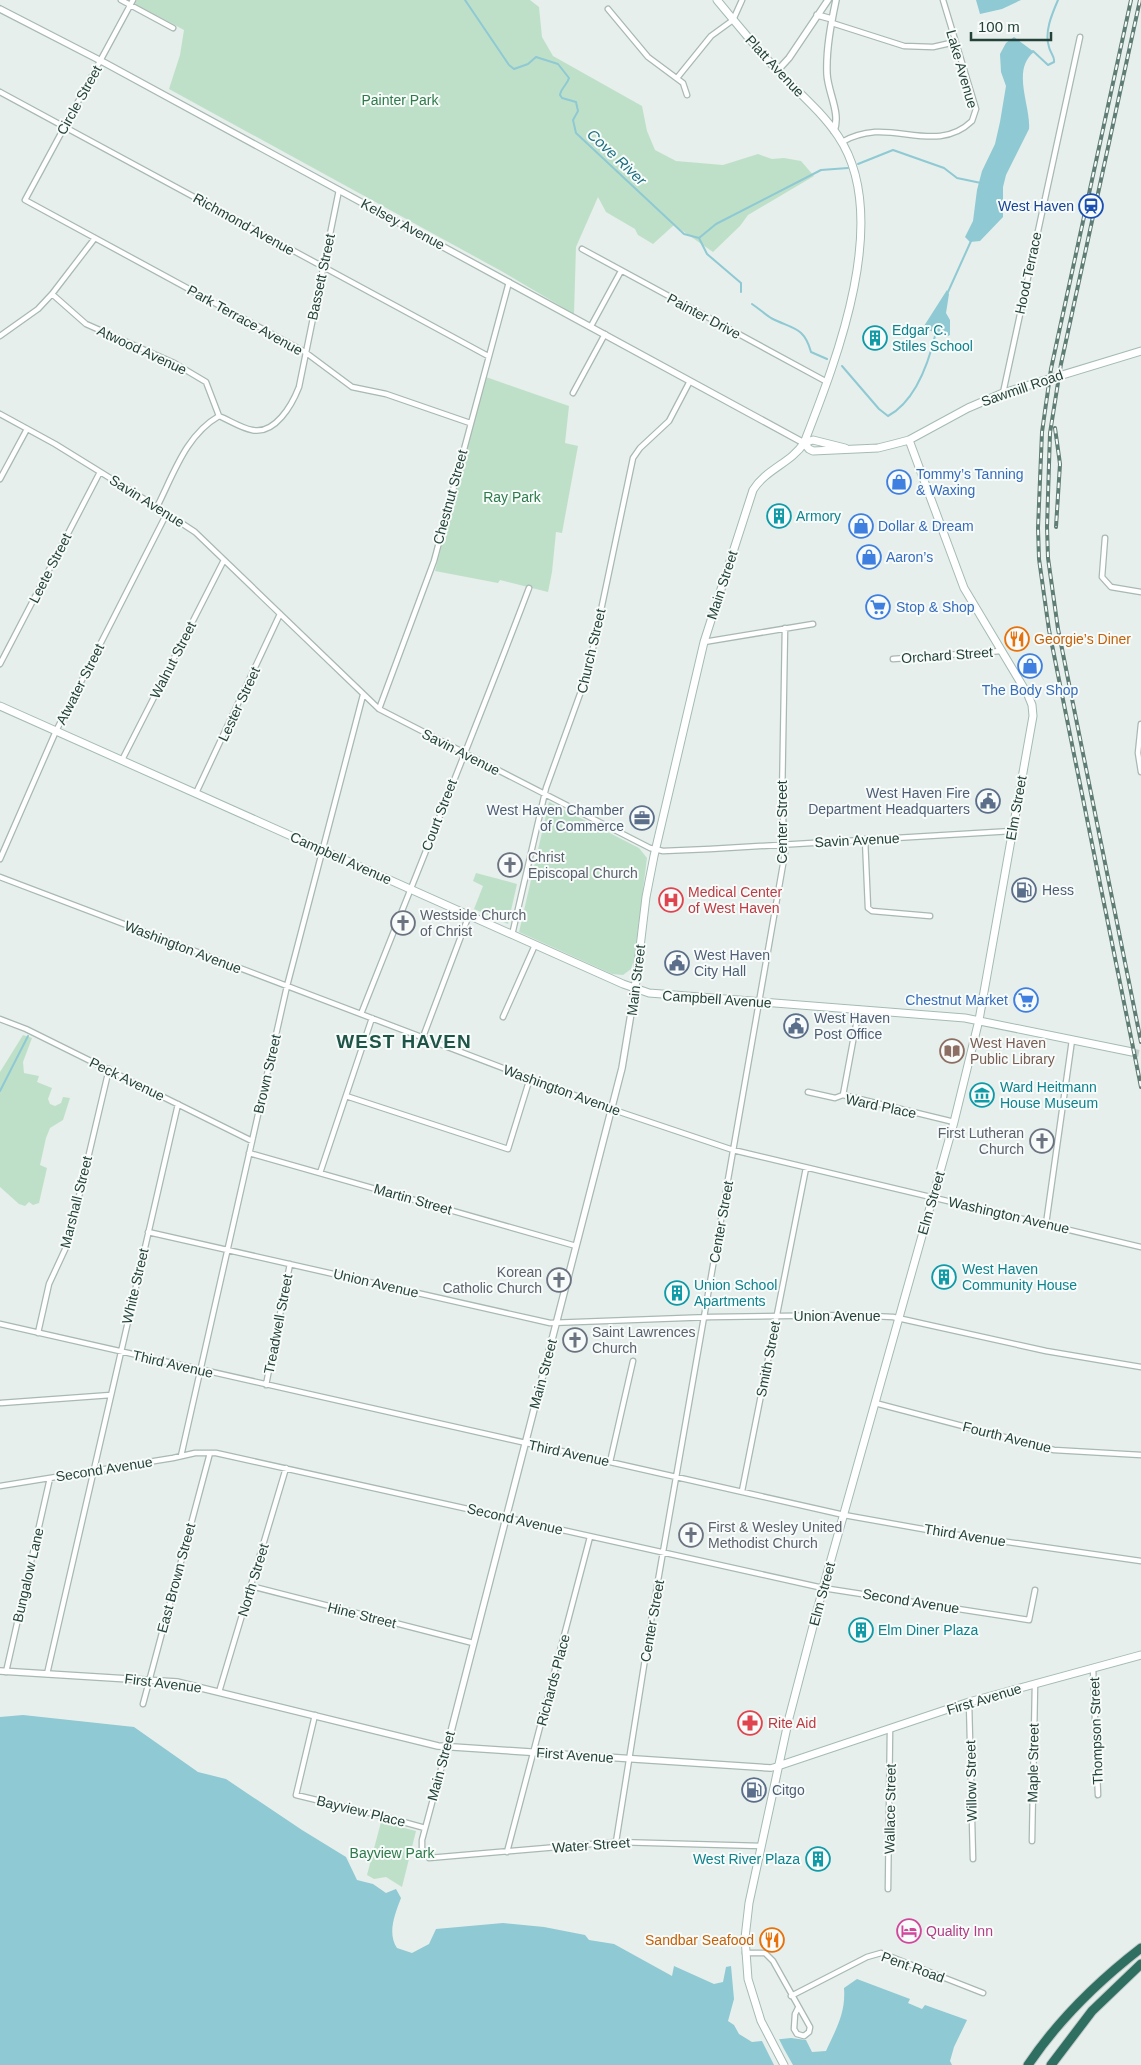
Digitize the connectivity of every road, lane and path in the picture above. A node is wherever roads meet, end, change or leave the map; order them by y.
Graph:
1 (121, 0) edge
2 (133, 0) edge
3 (717, 0) edge
4 (742, 0) edge
5 (828, 0) edge
6 (836, 0) edge
7 (943, 0) edge
8 (130, 5) junction
9 (0, 9) edge
10 (608, 9) dead end
11 (817, 16) junction
12 (733, 20) junction
13 (832, 21) junction
14 (173, 28) dead end
15 (1080, 37) dead end
16 (955, 42) junction
17 (101, 61) junction
18 (778, 70) junction
19 (677, 78) junction
20 (0, 92) edge
21 (687, 94) dead end
22 (65, 126) junction
23 (834, 131) junction
24 (842, 142) junction
25 (339, 190) junction
26 (25, 200) joint
27 (95, 238) junction
28 (582, 249) dead end
29 (323, 267) junction
30 (621, 271) junction
31 (509, 282) junction
32 (52, 294) junction
33 (591, 326) junction
34 (605, 334) junction
35 (0, 336) edge
36 (1141, 351) edge
37 (305, 352) junction
38 (488, 356) junction
39 (690, 381) junction
40 (827, 382) junction
41 (1003, 393) junction
42 (573, 394) dead end
43 (0, 414) edge
44 (219, 416) junction
45 (470, 423) junction
46 (27, 429) junction
47 (909, 440) junction
48 (804, 443) junction
49 (100, 472) junction
50 (0, 479) edge
51 (158, 507) junction
52 (167, 513) junction
53 (1105, 538) dead end
54 (224, 560) junction
55 (529, 588) dead end
56 (1141, 592) edge
57 (280, 614) junction
58 (813, 624) dead end
59 (785, 628) junction
60 (704, 642) junction
61 (1001, 651) junction
62 (893, 659) dead end
63 (0, 664) edge
64 (363, 695) junction
65 (0, 706) edge
66 (379, 709) junction
67 (1141, 724) edge
68 (56, 731) junction
69 (464, 753) junction
70 (122, 760) junction
71 (1141, 772) edge
72 (196, 793) junction
73 (545, 795) junction
74 (1012, 831) junction
75 (865, 839) junction
76 (784, 845) junction
77 (323, 850) junction
78 (656, 850) junction
79 (0, 859) edge
80 (0, 877) edge
81 (411, 889) junction
82 (469, 915) junction
83 (930, 916) dead end
84 (512, 935) junction
85 (535, 945) junction
86 (287, 986) junction
87 (635, 989) junction
88 (759, 1002) junction
89 (859, 1010) junction
90 (361, 1014) junction
91 (504, 1017) dead end
92 (372, 1018) junction
93 (0, 1019) edge
94 (979, 1020) junction
95 (422, 1037) junction
96 (1072, 1040) junction
97 (1132, 1052) tunnel mouth
98 (109, 1069) junction
99 (530, 1078) junction
100 (808, 1092) dead end
101 (843, 1095) junction
102 (346, 1096) junction
103 (178, 1104) junction
104 (611, 1109) junction
105 (954, 1122) junction
106 (252, 1141) junction
107 (734, 1150) junction
108 (249, 1153) junction
109 (806, 1168) junction
110 (320, 1173) junction
111 (932, 1197) junction
112 (1046, 1224) junction
113 (148, 1232) junction
114 (576, 1246) junction
115 (1141, 1247) edge
116 (228, 1250) junction
117 (290, 1264) junction
118 (705, 1317) junction
119 (776, 1317) junction
120 (900, 1318) junction
121 (556, 1323) junction
122 (0, 1324) edge
123 (38, 1332) junction
124 (121, 1352) junction
125 (632, 1361) dead end
126 (1141, 1367) edge
127 (200, 1370) junction
128 (266, 1385) junction
129 (111, 1395) junction
130 (1, 1403) dead end
131 (875, 1404) junction
132 (525, 1443) junction
133 (210, 1453) junction
134 (1141, 1455) edge
135 (181, 1456) junction
136 (610, 1462) junction
137 (286, 1468) junction
138 (94, 1471) junction
139 (677, 1477) junction
140 (50, 1478) junction
141 (0, 1486) edge
142 (742, 1491) junction
143 (844, 1515) junction
144 (506, 1517) junction
145 (590, 1536) junction
146 (664, 1554) junction
147 (1141, 1561) edge
148 (250, 1586) junction
149 (823, 1588) junction
150 (1035, 1590) dead end
151 (473, 1643) junction
152 (1141, 1655) edge
153 (1093, 1668) junction
154 (3, 1671) edge
155 (46, 1674) junction
156 (149, 1680) junction
157 (1035, 1684) junction
158 (219, 1692) junction
159 (969, 1702) junction
160 (143, 1704) dead end
161 (316, 1716) junction
162 (890, 1729) junction
163 (447, 1746) junction
164 (534, 1753) junction
165 (629, 1759) junction
166 (778, 1766) junction
167 (1098, 1795) dead end
168 (425, 1828) junction
169 (1032, 1841) dead end
170 (616, 1842) junction
171 (761, 1846) junction
172 (507, 1852) junction
173 (424, 1854) joint
174 (973, 1859) dead end
175 (888, 1889) dead end
176 (1141, 1948) edge
177 (745, 1953) junction
178 (1141, 1964) edge
179 (983, 1994) dead end
180 (791, 1996) junction
181 (798, 2008) junction
182 (784, 2065) edge
183 (1028, 2065) edge
184 (1051, 2065) edge

1 - 8 street
2 - 8 street, Circle Street
3 - 12 main road, Platt Avenue
4 - 12 street
5 - 11 street
6 - 13 street
7 - 16 street, Lake Avenue
8 - 14 street
8 - 17 street, Circle Street
9 - 17 street, Kelsey Avenue
10 - 19 street
11 - 13 street
11 - 18 street
12 - 18 main road, Platt Avenue
12 - 19 street
13 - 16 street
13 - 23 street
15 - 41 street, Hood Terrace
16 - 24 street, Lake Avenue
17 - 22 street, Circle Street
17 - 25 street, Kelsey Avenue
18 - 23 main road, Platt Avenue
19 - 21 street
20 - 22 street, Richmond Avenue
22 - 26 street, Circle Street
22 - 29 street, Richmond Avenue
23 - 24 main road, Main Street
24 - 40 main road, Main Street
25 - 29 street, Bassett Street
25 - 31 street, Kelsey Avenue
26 - 27 street, Park Terrace Avenue
27 - 32 street
27 - 37 street, Park Terrace Avenue
28 - 30 street, Painter Drive
29 - 37 street, Bassett Street
29 - 38 street, Richmond Avenue
30 - 33 street
30 - 40 street, Painter Drive
31 - 33 street, Kelsey Avenue
31 - 38 street, Chestnut Street
32 - 35 street
32 - 44 street, Atwood Avenue
33 - 34 street, Kelsey Avenue
34 - 39 street, Kelsey Avenue
34 - 42 street
36 - 41 main road, Sawmill Road
37 - 44 street, Bassett Street
37 - 45 street, Park Terrace Avenue
38 - 45 street, Chestnut Street
39 - 48 street, Kelsey Avenue
39 - 73 street, Church Street
40 - 48 main road, Main Street
41 - 47 main road, Sawmill Road
43 - 46 street, Savin Avenue
44 - 51 street
45 - 66 street, Chestnut Street
46 - 49 street, Savin Avenue
46 - 50 street
47 - 48 main road, Sawmill Road
47 - 61 main road, Elm Street
48 - 60 main road, Main Street
49 - 51 street, Savin Avenue
49 - 63 street, Leete Street
51 - 52 street, Savin Avenue
52 - 54 street, Savin Avenue
52 - 68 street, Atwater Street
53 - 56 street
54 - 57 street, Savin Avenue
54 - 70 street, Walnut Street
55 - 69 street, Court Street
57 - 64 street, Savin Avenue
57 - 72 street, Lester Street
58 - 59 street
59 - 60 street
59 - 76 street, Center Street
60 - 78 main road, Main Street
61 - 62 street, Orchard Street
61 - 74 main road, Elm Street
64 - 66 street, Savin Avenue
64 - 77 street, Brown Street
65 - 68 main road, Campbell Avenue
66 - 69 street, Savin Avenue
67 - 71 street
68 - 70 main road, Campbell Avenue
68 - 79 street, Atwater Street
69 - 73 street, Savin Avenue
69 - 81 street, Court Street
70 - 72 main road, Campbell Avenue
72 - 77 main road, Campbell Avenue
73 - 78 street, Savin Avenue
73 - 84 street, Church Street
74 - 75 street, Savin Avenue
74 - 94 main road, Elm Street
75 - 76 street, Savin Avenue
75 - 83 street
76 - 78 street, Savin Avenue
76 - 88 street, Center Street
77 - 81 main road, Campbell Avenue
77 - 86 street, Brown Street
78 - 87 main road, Main Street
80 - 86 street, Washington Avenue
81 - 82 main road, Campbell Avenue
81 - 90 street, Court Street
82 - 84 main road, Campbell Avenue
82 - 95 street
84 - 85 main road, Campbell Avenue
85 - 87 main road, Campbell Avenue
85 - 91 street
86 - 90 street, Washington Avenue
86 - 106 street, Brown Street
87 - 88 main road, Campbell Avenue
87 - 104 street, Main Street
88 - 89 main road, Campbell Avenue
88 - 107 street, Center Street
89 - 94 main road, Campbell Avenue
89 - 101 street
90 - 92 street, Washington Avenue
92 - 95 street, Washington Avenue
92 - 102 street
93 - 98 street, Peck Avenue
94 - 96 main road, Campbell Avenue
94 - 105 main road, Elm Street
95 - 99 street, Washington Avenue
96 - 97 main road, Campbell Avenue
96 - 112 street
98 - 103 street, Peck Avenue
98 - 123 street, Marshall Street
99 - 102 street
99 - 104 street, Washington Avenue
100 - 101 street, Ward Place
101 - 105 street, Ward Place
102 - 110 street
103 - 106 street, Peck Avenue
103 - 113 street, White Street
104 - 107 street, Washington Avenue
104 - 114 street, Main Street
105 - 111 main road, Elm Street
106 - 108 street, Brown Street
107 - 109 street, Washington Avenue
107 - 118 street, Center Street
108 - 110 street, Martin Street
108 - 116 street, Brown Street
109 - 111 street, Washington Avenue
109 - 119 street, Smith Street
110 - 114 street, Martin Street
111 - 112 street, Washington Avenue
111 - 120 main road, Elm Street
112 - 115 street, Washington Avenue
113 - 116 street, Union Avenue
113 - 124 street, White Street
114 - 121 street, Main Street
116 - 117 street, Union Avenue
116 - 127 street, Brown Street
117 - 121 street, Union Avenue
117 - 128 street, Treadwell Street
118 - 119 street, Union Avenue
118 - 121 street, Union Avenue
118 - 139 street, Center Street
119 - 120 street, Union Avenue
119 - 142 street, Smith Street
120 - 126 street, Union Avenue
120 - 131 main road, Elm Street
121 - 132 street, Main Street
122 - 123 street, Third Avenue
123 - 124 street, Third Avenue
124 - 127 street, Third Avenue
124 - 129 street, White Street
125 - 136 street
127 - 128 street, Third Avenue
127 - 135 street, Brown Street
128 - 132 street, Third Avenue
129 - 130 street
129 - 138 street, White Street
131 - 134 street, Fourth Avenue
131 - 143 main road, Elm Street
132 - 136 street, Third Avenue
132 - 144 street, Main Street
133 - 135 street, Second Avenue
133 - 137 street, Second Avenue
133 - 156 street, East Brown Street
135 - 138 street, Second Avenue
136 - 139 street, Third Avenue
137 - 144 street, Second Avenue
137 - 148 street, North Street
138 - 140 street, Second Avenue
138 - 155 street, White Street
139 - 142 street, Third Avenue
139 - 146 street, Center Street
140 - 141 street, Second Avenue
140 - 154 street, Bungalow Lane
142 - 143 street, Third Avenue
143 - 147 street, Third Avenue
143 - 149 main road, Elm Street
144 - 145 street, Second Avenue
144 - 151 street, Main Street
145 - 146 street, Second Avenue
145 - 164 street, Richards Place
146 - 149 street, Second Avenue
146 - 165 street, Center Street
148 - 151 street, Hine Street
148 - 158 street, North Street
149 - 150 street, Second Avenue
149 - 166 main road, Elm Street
151 - 163 street, Main Street
152 - 153 main road, First Avenue
153 - 157 main road, First Avenue
153 - 167 street, Thompson Street
154 - 155 street, First Avenue
155 - 156 street, First Avenue
156 - 158 street, First Avenue
156 - 160 street, East Brown Street
157 - 159 main road, First Avenue
157 - 169 street, Maple Street
158 - 161 street, First Avenue
159 - 162 main road, First Avenue
159 - 174 street, Willow Street
161 - 163 street, First Avenue
161 - 168 street, Bayview Place
162 - 166 main road, First Avenue
162 - 175 street, Wallace Street
163 - 164 street, First Avenue
163 - 168 street, Main Street
164 - 165 street, First Avenue
164 - 172 street, Richards Place
165 - 166 street, First Avenue
165 - 170 street, Center Street
166 - 171 main road, Elm Street
168 - 173 street, Main Street
170 - 171 street, Water Street
170 - 172 street, Water Street
171 - 177 main road, Elm Street
172 - 173 street, Water Street
176 - 183 highway
177 - 180 street
177 - 182 main road, Elm Street
178 - 184 highway
179 - 180 street, Pent Road
180 - 181 street
181 - 181 street

